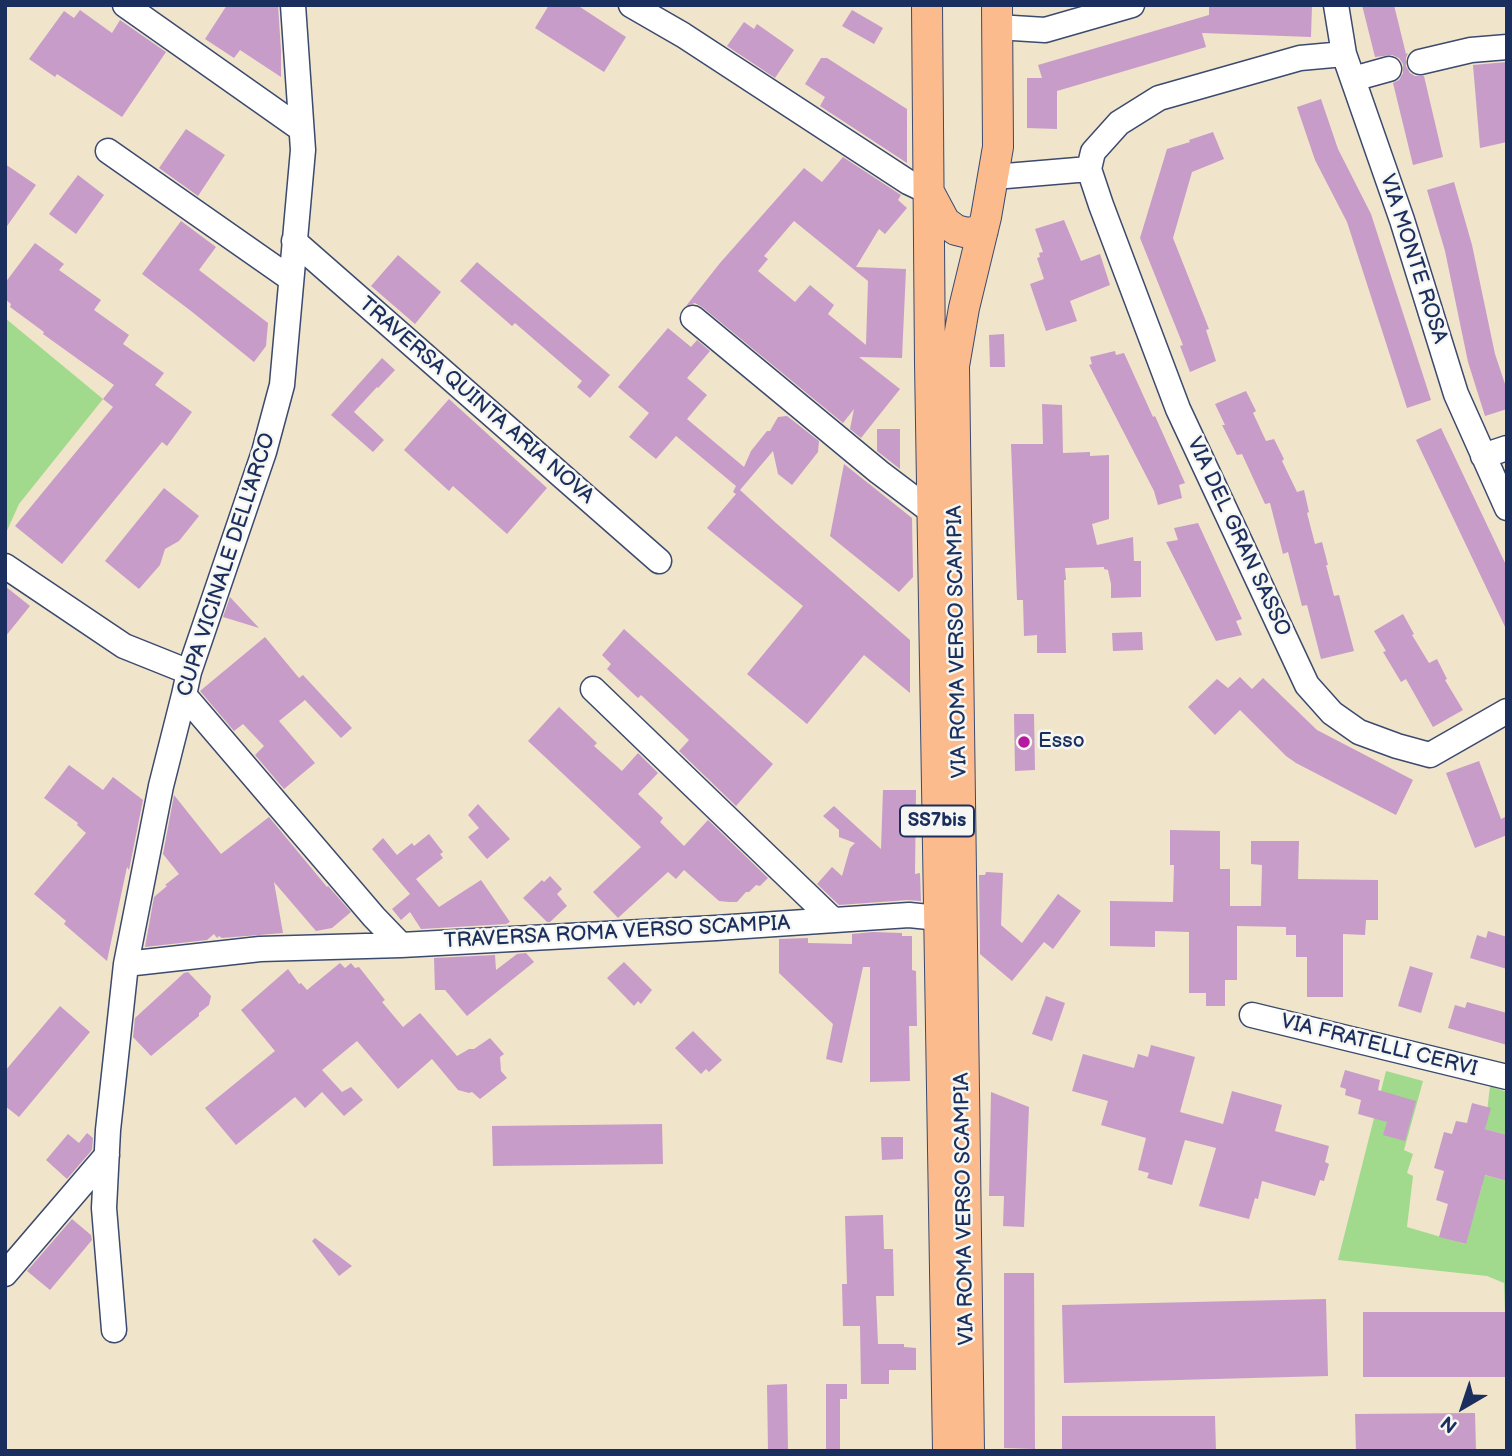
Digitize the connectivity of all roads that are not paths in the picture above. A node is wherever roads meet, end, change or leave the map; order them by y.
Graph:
1 (125, 5) edge
2 (293, 5) edge
3 (631, 5) edge
4 (927, 5) edge
5 (1132, 5) edge
6 (1336, 5) edge
7 (997, 16) edge
8 (1507, 47) edge
9 (1344, 54) junction
10 (1420, 62) dead end
11 (1390, 69) dead end
12 (1353, 79) junction
13 (301, 128) junction
14 (108, 151) dead end
15 (1089, 169) junction
16 (993, 174) junction
17 (929, 192) junction
18 (983, 230) junction
19 (295, 241) junction
20 (291, 279) junction
21 (692, 318) dead end
22 (1507, 448) edge
23 (1483, 456) junction
24 (1507, 508) edge
25 (932, 512) junction
26 (659, 561) dead end
27 (5, 566) edge
28 (186, 683) junction
29 (593, 689) dead end
30 (1507, 712) edge
31 (939, 918) junction
32 (832, 920) junction
33 (401, 946) junction
34 (126, 964) junction
35 (1252, 1015) dead end
36 (1507, 1077) edge
37 (107, 1155) junction
38 (5, 1274) edge
39 (114, 1330) dead end
40 (948, 1451) edge
41 (969, 1451) edge

1 - 13 street
2 - 13 street, CUPA VICINALE DELL'ARCO
3 - 17 street
4 - 17 main road, VIA ROMA VERSO SCAMPIA
5 - 7 street
6 - 9 street, VIA MONTE ROSA
7 - 16 main road, VIA ROMA VERSO SCAMPIA
8 - 10 street
9 - 12 street, VIA MONTE ROSA
9 - 15 street
11 - 12 street
12 - 23 street, VIA MONTE ROSA
13 - 19 street, CUPA VICINALE DELL'ARCO
14 - 20 street
15 - 16 street
15 - 30 street, VIA DEL GRAN SASSO
16 - 18 main road, VIA ROMA VERSO SCAMPIA
17 - 18 main road
17 - 25 main road, VIA ROMA VERSO SCAMPIA / SS7bis
18 - 41 main road, VIA ROMA VERSO SCAMPIA / SS7bis
19 - 20 street, CUPA VICINALE DELL'ARCO
19 - 26 street, TRAVERSA QUINTA ARIA NOVA
20 - 28 street, CUPA VICINALE DELL'ARCO
21 - 25 street
22 - 23 street
23 - 24 street, VIA MONTE ROSA
25 - 31 main road, VIA ROMA VERSO SCAMPIA / SS7bis
27 - 28 street
28 - 33 street
28 - 34 street, CUPA VICINALE DELL'ARCO
29 - 32 street, TRAVERSA ROMA VERSO SCAMPIA
31 - 32 street, TRAVERSA ROMA VERSO SCAMPIA
31 - 40 main road, VIA ROMA VERSO SCAMPIA / SS7bis
32 - 33 street, TRAVERSA ROMA VERSO SCAMPIA
33 - 34 street, TRAVERSA ROMA VERSO SCAMPIA
34 - 37 street, CUPA VICINALE DELL'ARCO
35 - 36 street, VIA FRATELLI CERVI
37 - 38 street
37 - 39 street, CUPA VICINALE DELL'ARCO

